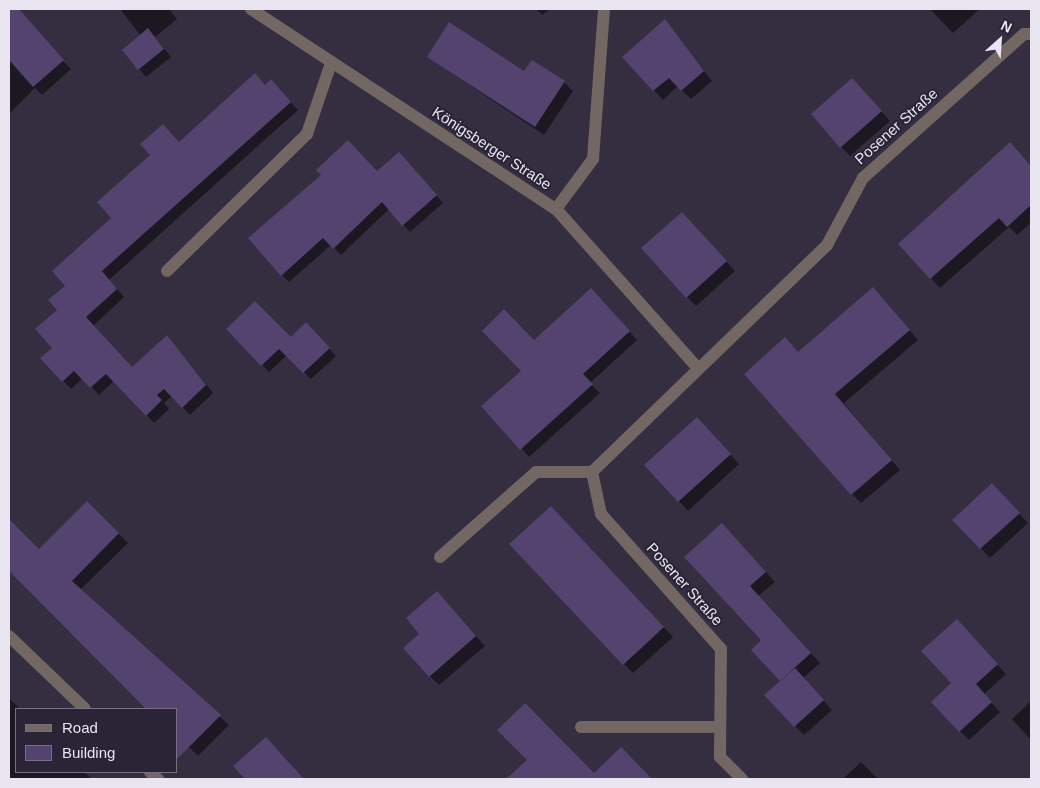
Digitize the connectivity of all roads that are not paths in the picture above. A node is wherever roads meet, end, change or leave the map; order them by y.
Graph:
1 (251, 9) edge
2 (604, 9) edge
3 (1031, 34) edge
4 (331, 63) junction
5 (556, 209) junction
6 (166, 271) dead end
7 (697, 367) junction
8 (592, 472) junction
9 (440, 557) dead end
10 (9, 636) edge
11 (84, 708) edge
12 (581, 727) dead end
13 (719, 727) junction
14 (742, 779) edge

1 - 4 street, Königsberger Straße
2 - 5 street, Königsberger Straße
3 - 7 street, Posener Straße
4 - 5 street, Königsberger Straße
4 - 6 street
5 - 7 street
7 - 8 street, Posener Straße
8 - 9 street
8 - 13 street, Posener Straße
10 - 11 street
12 - 13 street
13 - 14 street, Posener Straße

